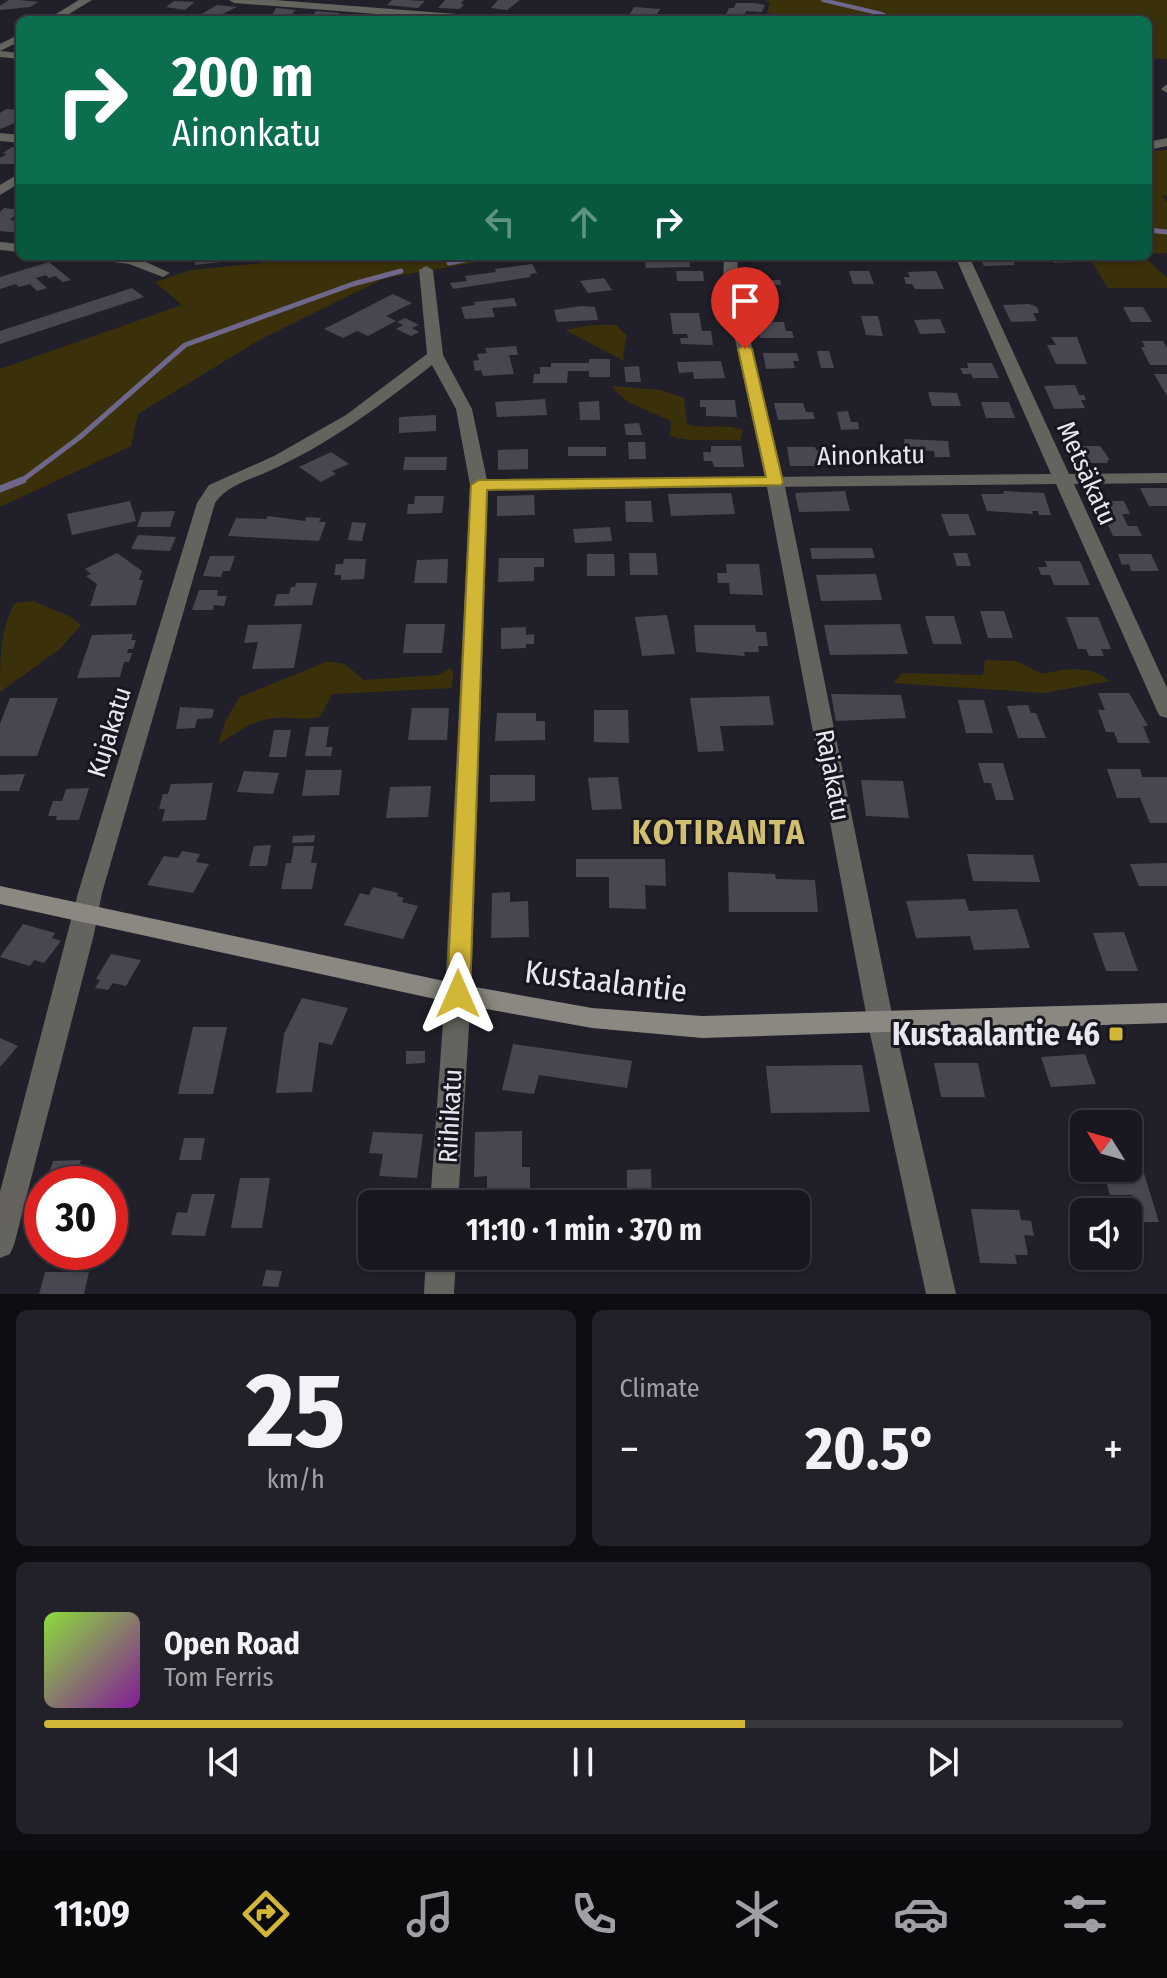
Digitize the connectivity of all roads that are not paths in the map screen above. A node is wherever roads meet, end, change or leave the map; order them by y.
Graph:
1 (87, 0) edge
2 (234, 0) edge
3 (58, 16) edge
4 (444, 16) edge
5 (132, 260) edge
6 (731, 260) edge
7 (964, 260) edge
8 (426, 270) dead end
9 (163, 273) dead end
10 (435, 355) junction
11 (1167, 478) edge
12 (1060, 479) junction
13 (775, 482) junction
14 (479, 485) junction
15 (1167, 711) edge
16 (0, 895) edge
17 (86, 913) junction
18 (458, 994) junction
19 (1167, 1013) edge
20 (881, 1024) junction
21 (445, 1190) edge
22 (0, 1245) edge
23 (440, 1270) edge
24 (439, 1294) edge
25 (941, 1294) edge

1 - 3 street
2 - 4 street
5 - 9 street
6 - 13 street, Rajakatu
7 - 12 street, Metsäkatu
8 - 10 street, Riihikatu
10 - 14 street, Riihikatu
10 - 17 street, Kujakatu
11 - 12 street, Ainonkatu
12 - 13 street, Ainonkatu
12 - 15 street, Metsäkatu
13 - 14 street, Ainonkatu
13 - 20 street, Rajakatu
14 - 18 street, Riihikatu
16 - 17 main road, Kustaalantie
17 - 18 main road, Kustaalantie
17 - 22 street, Kujakatu
18 - 20 main road, Kustaalantie
18 - 21 street, Riihikatu
19 - 20 main road, Kustaalantie
20 - 25 street, Rajakatu
23 - 24 street

